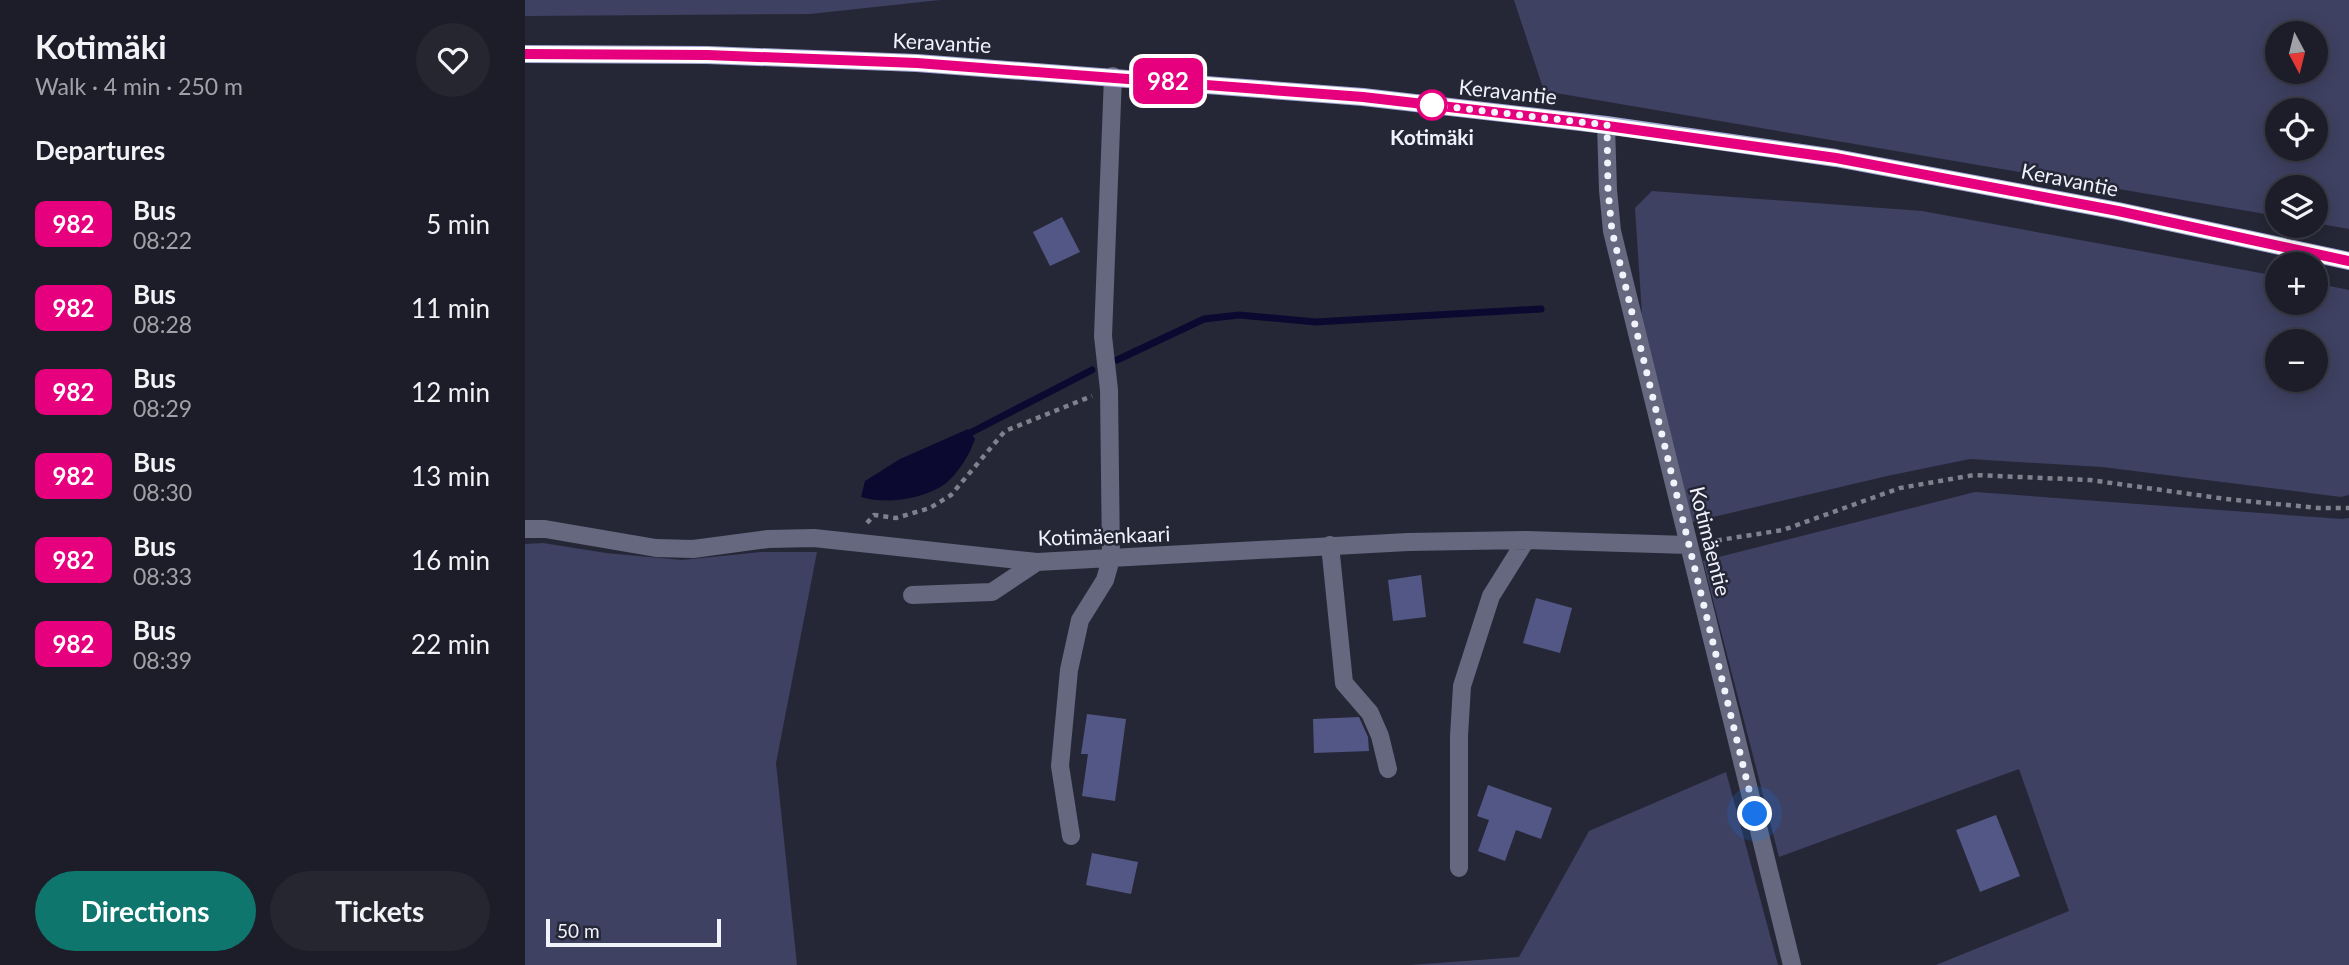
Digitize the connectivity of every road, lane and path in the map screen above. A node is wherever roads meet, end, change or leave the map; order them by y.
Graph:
1 (525, 54) edge
2 (1113, 76) junction
3 (1607, 125) junction
4 (2349, 261) edge
5 (1109, 390) junction
6 (2349, 508) edge
7 (525, 529) edge
8 (847, 541) junction
9 (1526, 541) junction
10 (1330, 545) junction
11 (1688, 545) junction
12 (1111, 559) junction
13 (1037, 562) junction
14 (912, 595) dead end
15 (1388, 769) dead end
16 (1071, 836) dead end
17 (1459, 868) dead end
18 (1792, 965) edge

1 - 2 main road, Keravantie
2 - 3 main road, Keravantie
2 - 5 street
3 - 4 main road, Keravantie
3 - 11 street, Kotimäentie
5 - 8 path
5 - 12 street
6 - 11 path
7 - 8 street, Kotimäenkaari
8 - 13 street, Kotimäenkaari
9 - 10 street, Kotimäenkaari
9 - 11 street, Kotimäenkaari
9 - 17 street
10 - 12 street, Kotimäenkaari
10 - 15 street
11 - 18 street, Kotimäentie
12 - 13 street, Kotimäenkaari
12 - 16 street
13 - 14 street

